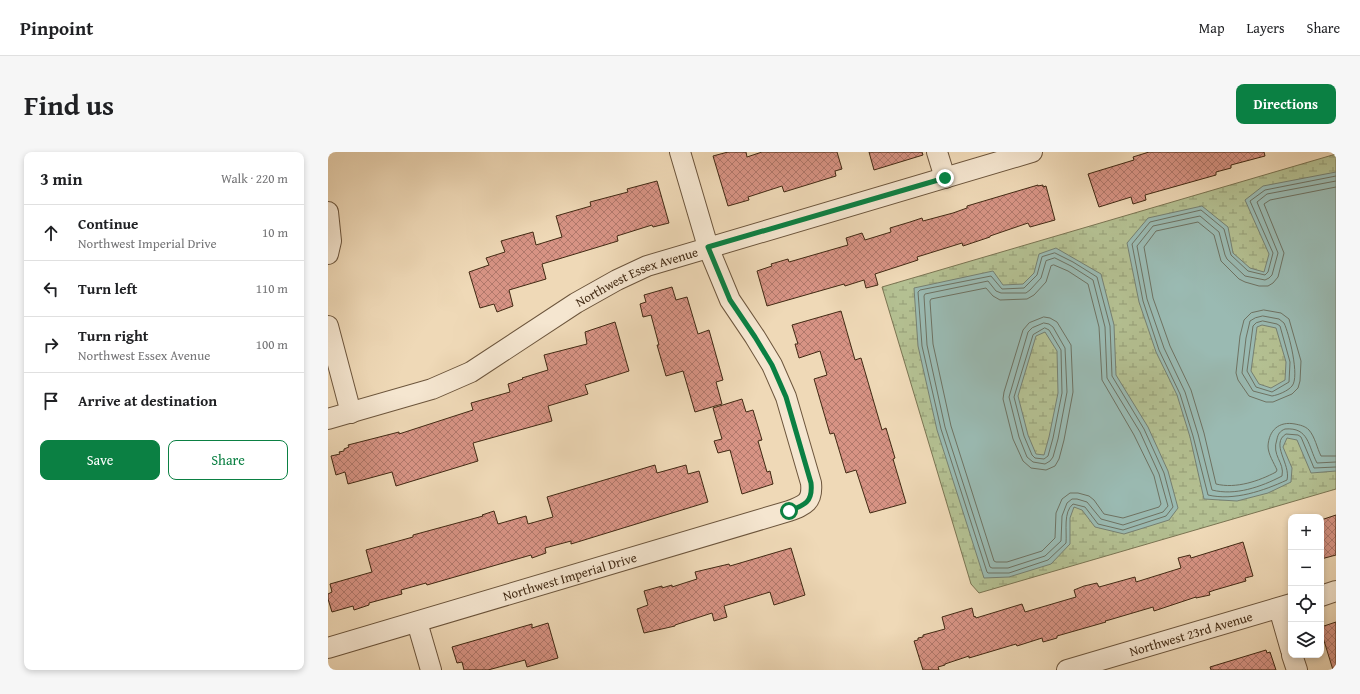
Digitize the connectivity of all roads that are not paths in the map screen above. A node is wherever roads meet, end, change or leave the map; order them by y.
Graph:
1 (680, 152) edge
2 (937, 152) edge
3 (1032, 152) edge
4 (945, 178) junction
5 (328, 212) edge
6 (708, 247) junction
7 (328, 254) edge
8 (328, 326) edge
9 (351, 413) junction
10 (328, 420) edge
11 (1336, 591) edge
12 (1324, 595) edge
13 (1285, 606) edge
14 (417, 622) junction
15 (1288, 628) edge
16 (328, 648) edge
17 (1293, 658) edge
18 (431, 670) edge
19 (1068, 670) edge
20 (1297, 670) edge

1 - 6 street
2 - 4 street
3 - 4 street, Northwest Essex Avenue
4 - 6 street, Northwest Essex Avenue
5 - 7 street
6 - 9 street, Northwest Essex Avenue
6 - 14 street, Northwest Imperial Drive
8 - 9 street
9 - 10 street, Northwest Essex Avenue
11 - 12 street
13 - 15 street
13 - 19 street, Northwest 23rd Avenue
14 - 16 street, Northwest Imperial Drive
14 - 18 street
17 - 20 street

